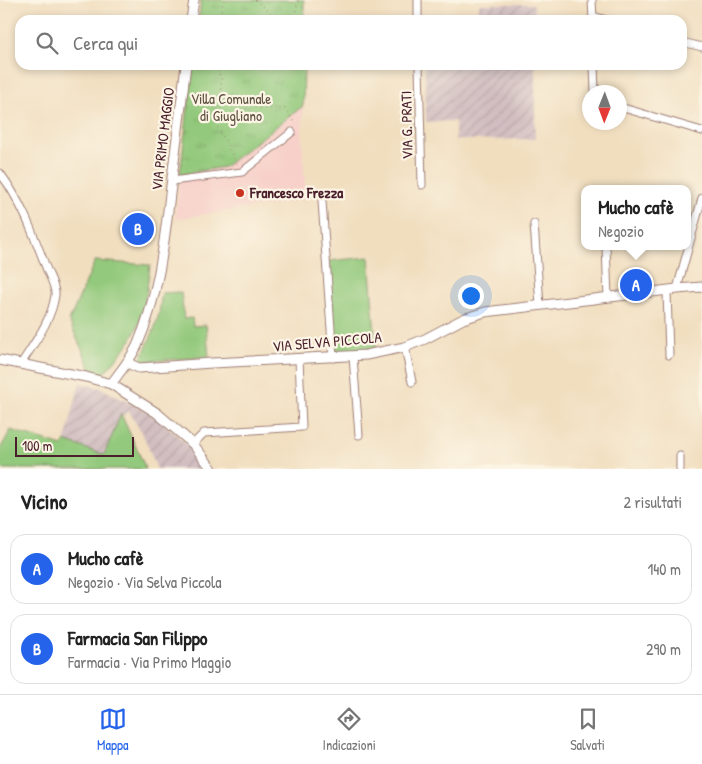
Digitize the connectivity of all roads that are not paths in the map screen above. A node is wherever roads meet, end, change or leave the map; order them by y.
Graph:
1 (194, 0) edge
2 (418, 0) edge
3 (592, 0) edge
4 (192, 15) edge
5 (418, 15) edge
6 (593, 15) edge
7 (687, 43) edge
8 (702, 47) edge
9 (185, 70) edge
10 (419, 70) edge
11 (594, 70) edge
12 (595, 85) edge
13 (627, 109) edge
14 (702, 131) edge
15 (292, 132) road end
16 (0, 173) edge
17 (172, 182) junction
18 (422, 185) dead end
19 (702, 198) edge
20 (322, 201) dead end
21 (700, 214) edge
22 (534, 224) dead end
23 (691, 245) edge
24 (606, 250) edge
25 (689, 250) edge
26 (702, 288) edge
27 (678, 289) junction
28 (667, 291) junction
29 (608, 298) junction
30 (540, 305) junction
31 (405, 347) junction
32 (668, 355) dead end
33 (353, 357) junction
34 (333, 358) junction
35 (0, 360) edge
36 (299, 360) junction
37 (126, 363) junction
38 (21, 364) junction
39 (412, 382) dead end
40 (111, 384) junction
41 (359, 434) dead end
42 (193, 444) junction
43 (680, 456) dead end
44 (212, 469) edge
45 (680, 469) edge

1 - 4 street
2 - 5 street
3 - 6 street
7 - 8 street
9 - 17 street, VIA PRIMO MAGGIO
10 - 18 street, VIA G. PRATI
11 - 12 street
13 - 14 street
15 - 17 street
16 - 38 street
17 - 37 street, VIA PRIMO MAGGIO
19 - 21 street
20 - 34 street
21 - 23 street
22 - 30 street
24 - 29 street
25 - 27 street
26 - 27 street, VIA SELVA PICCOLA
27 - 28 street, VIA SELVA PICCOLA
28 - 29 street, VIA SELVA PICCOLA
28 - 32 street
29 - 30 street, VIA SELVA PICCOLA
30 - 31 street, VIA SELVA PICCOLA
31 - 33 street, VIA SELVA PICCOLA
31 - 39 street
33 - 34 street, VIA SELVA PICCOLA
33 - 41 street
34 - 36 street, VIA SELVA PICCOLA
35 - 38 street
36 - 37 street, VIA SELVA PICCOLA
36 - 42 street
37 - 40 street, VIA PRIMO MAGGIO
38 - 40 street
40 - 42 street
42 - 44 street
43 - 45 street

